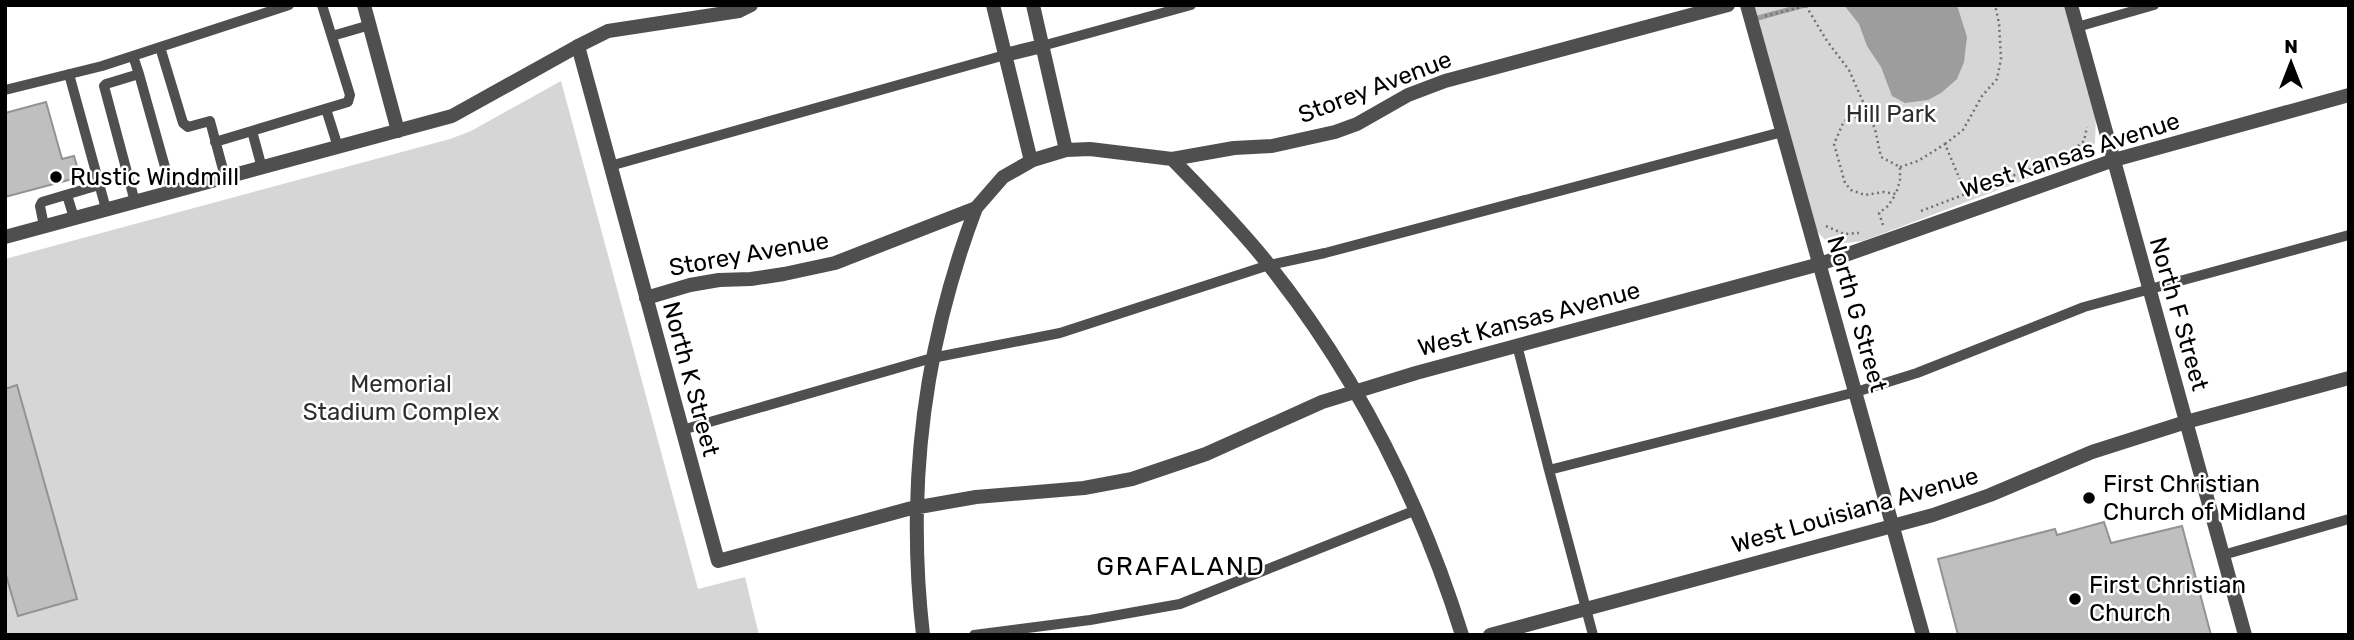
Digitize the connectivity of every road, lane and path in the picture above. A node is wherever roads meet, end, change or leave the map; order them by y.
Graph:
1 (289, 5) edge
2 (323, 5) edge
3 (364, 5) edge
4 (751, 5) edge
5 (993, 5) edge
6 (1033, 5) edge
7 (1191, 5) edge
8 (1728, 5) edge
9 (1806, 5) edge
10 (1995, 5) edge
11 (2071, 5) edge
12 (2154, 5) edge
13 (1749, 12) edge
14 (370, 25) junction
15 (2077, 27) junction
16 (332, 36) junction
17 (578, 46) junction
18 (1042, 46) junction
19 (160, 47) junction
20 (1005, 55) junction
21 (133, 56) junction
22 (69, 74) junction
23 (139, 74) junction
24 (5, 90) edge
25 (2349, 95) edge
26 (326, 109) junction
27 (1867, 113) junction
28 (2087, 117) dead end
29 (252, 131) junction
30 (398, 131) junction
31 (1782, 132) junction
32 (215, 142) junction
33 (1944, 144) junction
34 (338, 147) junction
35 (1066, 150) junction
36 (1172, 159) junction
37 (2114, 160) junction
38 (1031, 161) junction
39 (610, 166) junction
40 (262, 167) junction
41 (1900, 167) junction
42 (225, 177) junction
43 (99, 185) junction
44 (172, 192) junction
45 (1966, 193) junction
46 (1896, 194) junction
47 (67, 195) junction
48 (135, 202) junction
49 (976, 208) junction
50 (106, 209) junction
51 (1973, 210) junction
52 (1916, 213) dead end
53 (74, 218) junction
54 (1822, 222) dead end
55 (1891, 223) dead end
56 (44, 226) junction
57 (1864, 232) dead end
58 (1886, 233) junction
59 (2349, 235) edge
60 (5, 237) edge
61 (1820, 264) junction
62 (1269, 265) junction
63 (2149, 290) junction
64 (646, 298) junction
65 (1517, 345) junction
66 (932, 358) junction
67 (2349, 378) edge
68 (1355, 392) junction
69 (1856, 392) junction
70 (2186, 422) junction
71 (682, 430) junction
72 (1549, 470) junction
73 (917, 507) junction
74 (1416, 510) junction
75 (2349, 519) edge
76 (1893, 526) junction
77 (2222, 555) junction
78 (718, 561) joint
79 (1586, 609) junction
80 (923, 635) edge
81 (974, 635) edge
82 (1462, 635) edge
83 (1490, 635) edge
84 (1593, 635) edge
85 (1923, 635) edge
86 (2245, 635) edge

1 - 19 lane
2 - 16 lane
3 - 14 street
4 - 17 street
5 - 20 street
6 - 18 street
7 - 18 lane
8 - 36 street, Storey Avenue
9 - 13 path
9 - 27 path
10 - 33 path
11 - 15 street, North F Street
12 - 15 lane
13 - 31 street, North G Street
14 - 16 lane
14 - 30 street
15 - 37 street, North F Street
16 - 26 lane
17 - 30 street
17 - 39 street, North K Street
18 - 20 street
18 - 35 street
19 - 21 lane
19 - 32 lane
20 - 38 street
20 - 39 lane
21 - 22 lane
21 - 23 lane
22 - 24 lane
22 - 43 lane
23 - 44 lane
23 - 48 lane
25 - 37 street, West Kansas Avenue
26 - 29 lane
26 - 34 lane
27 - 41 path
27 - 46 path
28 - 45 path
29 - 32 lane
29 - 40 lane
30 - 34 street
31 - 61 street, North G Street
31 - 62 lane
32 - 42 lane
33 - 41 path
33 - 45 path
34 - 40 street
35 - 36 street, Storey Avenue
35 - 38 street, Storey Avenue
36 - 62 street
37 - 51 street, West Kansas Avenue
37 - 63 street, North F Street
38 - 49 street, Storey Avenue
39 - 64 street, North K Street
40 - 42 street
41 - 46 path
42 - 44 street
43 - 47 lane
43 - 50 lane
44 - 48 street
45 - 51 path
45 - 52 path
46 - 58 path
47 - 53 lane
47 - 56 lane
48 - 50 street
49 - 64 street, Storey Avenue
49 - 66 street
50 - 53 street
51 - 58 street, West Kansas Avenue
53 - 56 street
54 - 57 path
55 - 58 path
56 - 60 street
58 - 61 street, West Kansas Avenue
59 - 63 lane
61 - 65 street, West Kansas Avenue
61 - 69 street, North G Street
62 - 66 lane
62 - 68 street
63 - 69 lane
63 - 70 street, North F Street
64 - 71 street, North K Street
65 - 68 street, West Kansas Avenue
65 - 72 lane
66 - 71 lane
66 - 73 street
67 - 70 street, West Louisiana Avenue
68 - 73 street, West Kansas Avenue
68 - 74 street
69 - 72 lane
69 - 76 street, North G Street
70 - 76 street, West Louisiana Avenue
70 - 77 street, North F Street
71 - 78 street, North K Street
72 - 79 lane
73 - 78 street, West Kansas Avenue
73 - 80 street
74 - 81 lane
74 - 82 street
75 - 77 lane
76 - 79 street, West Louisiana Avenue
76 - 85 street, North G Street
77 - 86 street, North F Street
79 - 83 street, West Louisiana Avenue
79 - 84 lane

